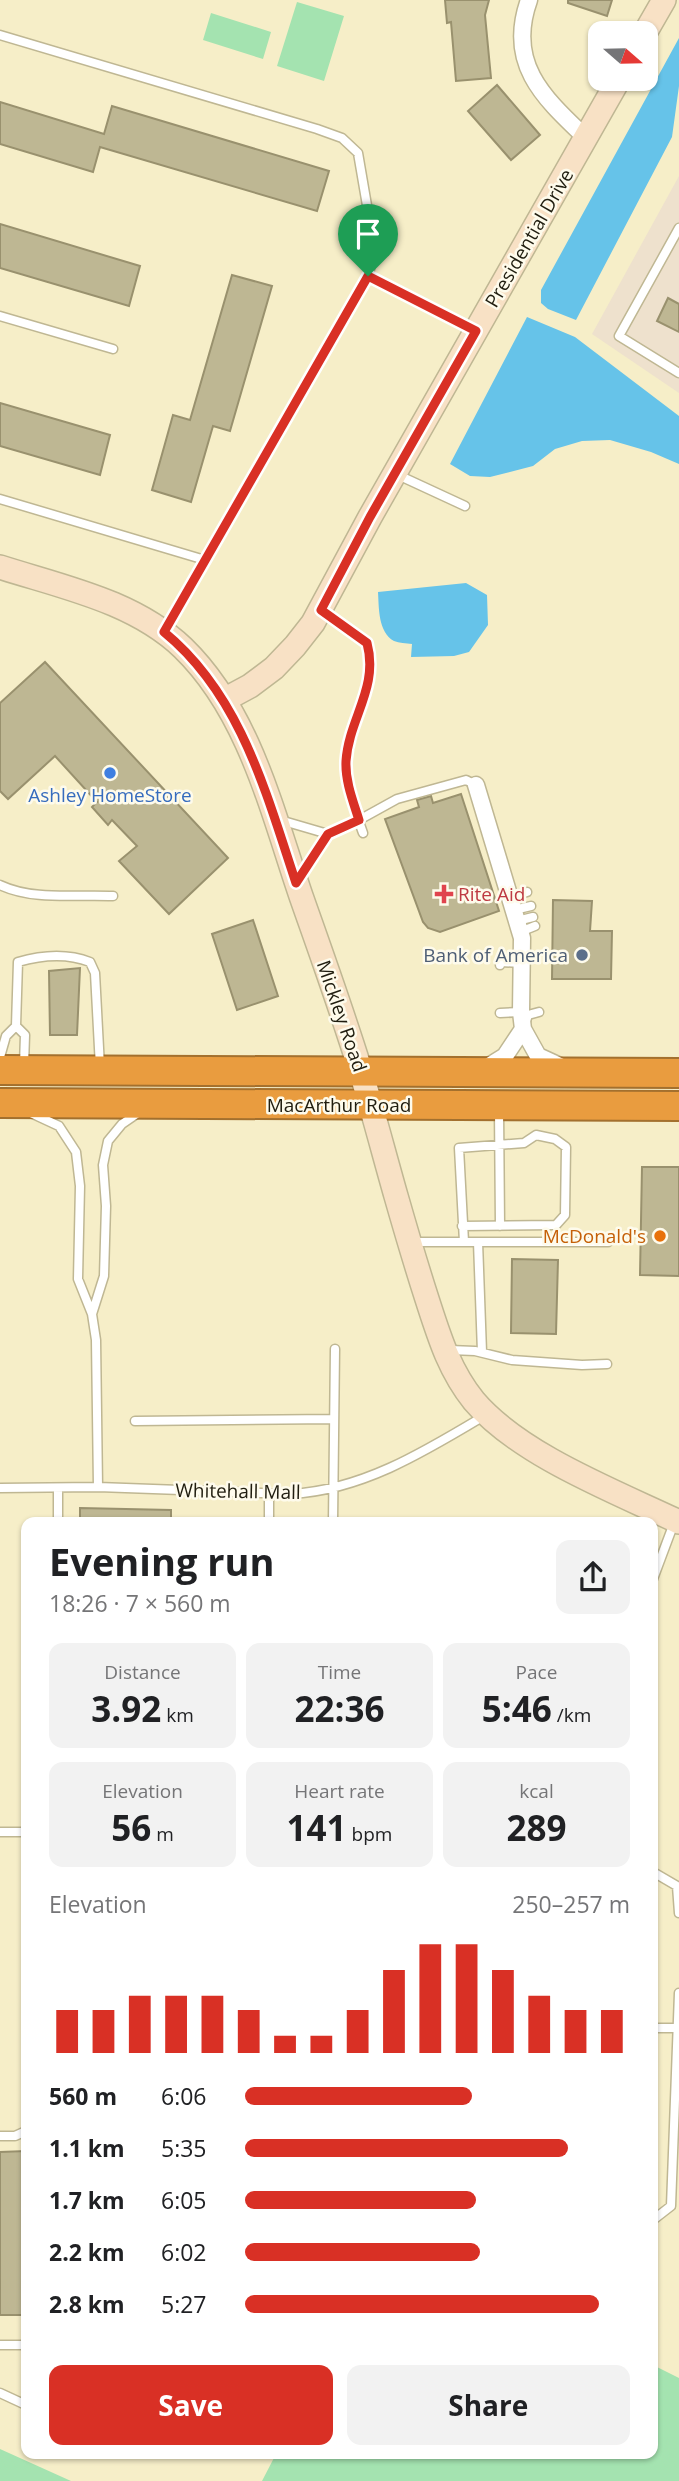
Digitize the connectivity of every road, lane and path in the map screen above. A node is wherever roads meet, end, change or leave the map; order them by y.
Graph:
1 (529, 0) edge
2 (664, 0) edge
3 (652, 21) edge
4 (0, 35) edge
5 (612, 91) edge
6 (586, 138) junction
7 (679, 228) edge
8 (368, 276) junction
9 (0, 316) edge
10 (476, 331) junction
11 (113, 349) dead end
12 (679, 373) edge
13 (395, 474) junction
14 (0, 499) edge
15 (465, 506) dead end
16 (205, 560) junction
17 (0, 567) edge
18 (321, 610) junction
19 (164, 632) junction
20 (224, 700) junction
21 (476, 785) joint
22 (275, 819) junction
23 (359, 820) junction
24 (363, 833) dead end
25 (328, 834) junction
26 (296, 883) junction
27 (0, 885) edge
28 (527, 892) dead end
29 (113, 896) dead end
30 (531, 906) dead end
31 (521, 917) junction
32 (522, 963) junction
33 (500, 965) dead end
34 (539, 1012) dead end
35 (500, 1013) dead end
36 (522, 1021) junction
37 (16, 1026) junction
38 (8, 1065) edge
39 (100, 1070) junction
40 (361, 1071) junction
41 (480, 1072) junction
42 (573, 1072) junction
43 (679, 1073) edge
44 (4, 1103) edge
45 (152, 1103) junction
46 (371, 1105) junction
47 (499, 1105) junction
48 (679, 1106) edge
49 (499, 1146) junction
50 (462, 1226) junction
51 (500, 1226) junction
52 (409, 1242) junction
53 (464, 1242) junction
54 (478, 1242) junction
55 (608, 1242) dead end
56 (92, 1314) junction
57 (335, 1349) dead end
58 (443, 1350) junction
59 (482, 1352) junction
60 (607, 1364) dead end
61 (486, 1414) junction
62 (334, 1419) junction
63 (135, 1421) dead end
64 (334, 1486) junction
65 (98, 1487) junction
66 (0, 1488) edge
67 (58, 1488) junction
68 (269, 1493) junction
69 (58, 1517) edge
70 (269, 1517) edge
71 (333, 1517) edge
72 (677, 1521) edge
73 (658, 1567) edge
74 (0, 1832) edge
75 (21, 1832) edge
76 (658, 1875) edge
77 (679, 1913) edge
78 (679, 1993) edge
79 (658, 2028) edge
80 (677, 2028) junction
81 (21, 2133) edge
82 (0, 2136) edge
83 (658, 2216) edge
84 (0, 2345) edge
85 (21, 2345) edge
86 (0, 2393) edge
87 (21, 2403) edge

1 - 6 street
2 - 3 street
4 - 8 lane
5 - 6 street, Presidential Drive
6 - 10 street, Presidential Drive
7 - 12 lane
8 - 10 lane
8 - 16 lane
9 - 11 lane
10 - 13 street, Presidential Drive
13 - 15 lane
13 - 18 street, Presidential Drive
14 - 16 lane
16 - 19 lane
17 - 19 street, Mickley Road
18 - 20 street, Presidential Drive
18 - 23 lane
19 - 20 street, Mickley Road
20 - 22 street, Mickley Road
21 - 23 lane
21 - 31 street
22 - 25 lane
22 - 26 street, Mickley Road
23 - 24 lane
23 - 25 lane
25 - 26 lane
26 - 40 street, Mickley Road
27 - 29 lane
28 - 31 lane
30 - 31 lane
31 - 32 street
32 - 33 lane
32 - 36 street
34 - 36 lane
35 - 36 lane
36 - 41 street
36 - 42 street
37 - 38 lane
37 - 38 lane
37 - 39 lane
38 - 39 highway, MacArthur Road
39 - 40 highway, MacArthur Road
40 - 41 highway, MacArthur Road
40 - 46 street, Mickley Road
41 - 42 highway, MacArthur Road
42 - 43 highway, MacArthur Road
44 - 45 highway, MacArthur Road
44 - 56 lane
45 - 46 highway, MacArthur Road
45 - 56 lane
46 - 47 highway, MacArthur Road
46 - 52 street, Mickley Road
47 - 48 highway, MacArthur Road
47 - 49 lane
49 - 50 lane
49 - 51 lane
49 - 51 lane
50 - 51 lane
50 - 53 lane
52 - 53 lane
52 - 58 street, Mickley Road
53 - 54 lane
54 - 55 lane
54 - 59 lane
56 - 65 lane
57 - 62 lane
58 - 59 lane
58 - 61 street, Mickley Road
59 - 60 lane
61 - 64 lane, Whitehall Mall
61 - 72 street, Mickley Road
62 - 63 lane
62 - 64 lane
64 - 68 lane, Whitehall Mall
64 - 71 lane
65 - 67 lane, Whitehall Mall
65 - 68 lane, Whitehall Mall
66 - 67 lane, Whitehall Mall
67 - 69 lane
68 - 70 lane
72 - 73 lane
74 - 75 lane
76 - 77 lane
78 - 80 lane
79 - 80 lane
80 - 83 lane
81 - 82 lane
84 - 85 lane
86 - 87 lane

